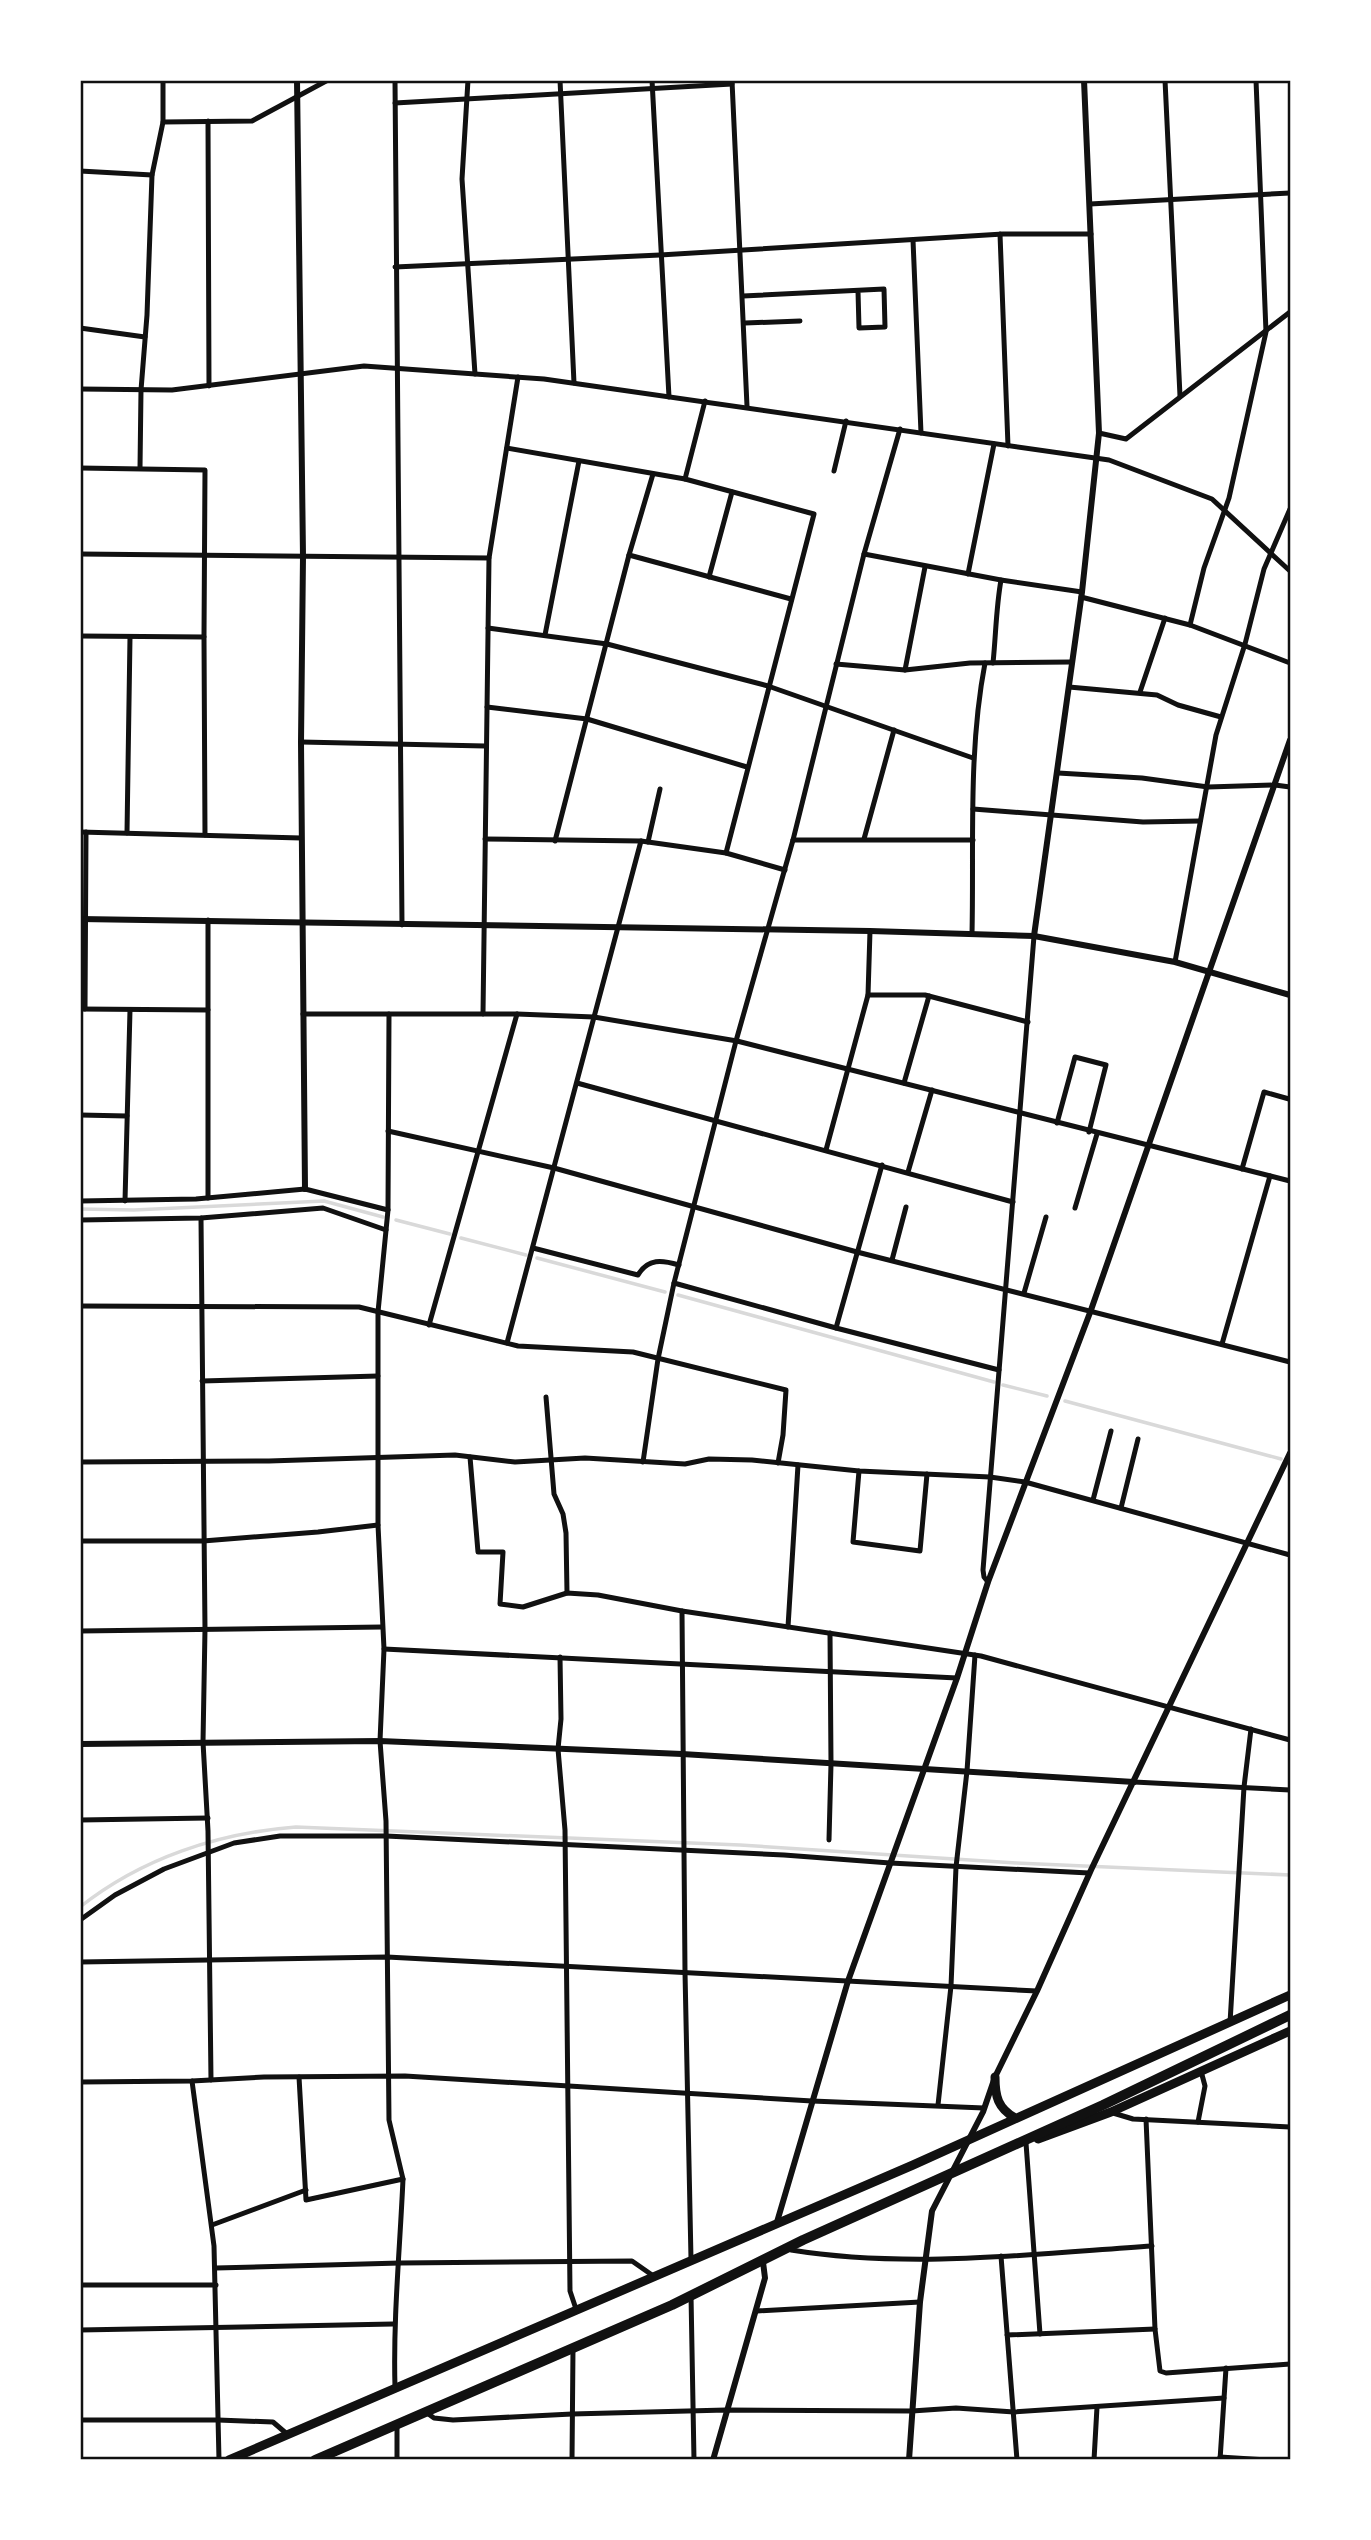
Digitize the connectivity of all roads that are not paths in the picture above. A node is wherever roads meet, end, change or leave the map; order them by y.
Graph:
1 (163, 80) edge
2 (298, 80) edge
3 (328, 80) edge
4 (395, 80) edge
5 (468, 80) edge
6 (560, 80) edge
7 (652, 80) edge
8 (1084, 80) edge
9 (1165, 80) edge
10 (1256, 80) edge
11 (732, 82) edge
12 (652, 89) junction
13 (561, 93) junction
14 (298, 98) junction
15 (467, 98) junction
16 (395, 103) junction
17 (208, 121) junction
18 (163, 122) junction
19 (80, 171) edge
20 (152, 175) junction
21 (1290, 193) edge
22 (1260, 194) junction
23 (1170, 201) junction
24 (1090, 204) junction
25 (1000, 234) junction
26 (1091, 234) junction
27 (913, 240) junction
28 (740, 250) junction
29 (660, 255) junction
30 (567, 258) junction
31 (467, 263) junction
32 (396, 267) junction
33 (858, 290) dead end
34 (743, 296) junction
35 (1290, 312) edge
36 (800, 321) dead end
37 (744, 323) junction
38 (80, 328) edge
39 (1266, 332) junction
40 (145, 337) junction
41 (396, 368) junction
42 (301, 372) junction
43 (475, 374) junction
44 (518, 377) junction
45 (574, 383) junction
46 (209, 386) junction
47 (80, 389) edge
48 (141, 390) junction
49 (669, 397) junction
50 (1180, 397) junction
51 (705, 401) junction
52 (747, 406) junction
53 (846, 421) junction
54 (900, 429) junction
55 (921, 433) junction
56 (1099, 433) junction
57 (994, 444) junction
58 (1008, 446) junction
59 (507, 448) junction
60 (1097, 459) junction
61 (579, 461) junction
62 (80, 468) edge
63 (140, 468) junction
64 (834, 471) dead end
65 (653, 474) junction
66 (685, 479) junction
67 (732, 492) junction
68 (1290, 509) edge
69 (1224, 510) junction
70 (1271, 553) junction
71 (80, 554) edge
72 (205, 554) junction
73 (864, 554) junction
74 (629, 555) junction
75 (303, 556) junction
76 (398, 557) junction
77 (489, 558) junction
78 (925, 567) junction
79 (1290, 570) edge
80 (968, 574) junction
81 (709, 577) junction
82 (1001, 580) junction
83 (1081, 594) junction
84 (791, 599) junction
85 (1165, 618) junction
86 (1189, 625) junction
87 (488, 628) junction
88 (545, 635) junction
89 (80, 636) edge
90 (130, 637) junction
91 (204, 637) junction
92 (607, 644) junction
93 (1244, 645) junction
94 (1072, 662) junction
95 (985, 663) junction
96 (993, 663) junction
97 (1290, 663) edge
98 (836, 664) junction
99 (905, 670) junction
100 (768, 686) junction
101 (1069, 687) junction
102 (1140, 692) junction
103 (486, 707) junction
104 (825, 707) junction
105 (1221, 718) junction
106 (587, 719) junction
107 (894, 730) junction
108 (1290, 740) edge
109 (301, 742) junction
110 (399, 742) junction
111 (485, 746) junction
112 (973, 758) junction
113 (747, 767) junction
114 (1058, 773) junction
115 (1275, 785) junction
116 (1208, 787) junction
117 (1290, 787) edge
118 (660, 789) dead end
119 (973, 809) junction
120 (1052, 814) junction
121 (1200, 821) junction
122 (83, 832) edge
123 (127, 833) junction
124 (205, 835) junction
125 (301, 838) junction
126 (485, 839) junction
127 (864, 839) junction
128 (793, 840) junction
129 (973, 840) junction
130 (555, 841) junction
131 (645, 841) junction
132 (726, 853) junction
133 (785, 870) junction
134 (83, 919) edge
135 (208, 920) junction
136 (302, 924) junction
137 (402, 925) junction
138 (485, 926) junction
139 (618, 928) junction
140 (768, 929) junction
141 (870, 931) junction
142 (972, 934) junction
143 (1034, 936) junction
144 (1175, 962) junction
145 (1208, 971) junction
146 (868, 995) junction
147 (1290, 995) edge
148 (929, 996) junction
149 (83, 1009) edge
150 (130, 1010) junction
151 (208, 1010) junction
152 (303, 1014) junction
153 (389, 1014) junction
154 (483, 1014) junction
155 (517, 1014) junction
156 (594, 1017) junction
157 (1028, 1022) junction
158 (736, 1041) junction
159 (848, 1069) junction
160 (577, 1083) junction
161 (904, 1083) junction
162 (932, 1090) junction
163 (1290, 1097) edge
164 (1021, 1114) junction
165 (80, 1115) edge
166 (127, 1116) junction
167 (717, 1121) junction
168 (1057, 1123) junction
169 (388, 1130) junction
170 (1089, 1132) junction
171 (1097, 1133) junction
172 (1147, 1145) junction
173 (826, 1150) junction
174 (478, 1152) junction
175 (882, 1165) junction
176 (554, 1168) junction
177 (1242, 1169) junction
178 (908, 1172) junction
179 (1270, 1176) junction
180 (1290, 1181) edge
181 (305, 1189) junction
182 (208, 1198) junction
183 (80, 1201) edge
184 (125, 1201) junction
185 (1013, 1202) junction
186 (694, 1206) junction
187 (906, 1207) dead end
188 (1075, 1208) dead end
189 (388, 1210) junction
190 (1046, 1217) dead end
191 (201, 1218) junction
192 (80, 1220) edge
193 (386, 1230) junction
194 (533, 1248) junction
195 (857, 1252) junction
196 (892, 1260) junction
197 (679, 1265) junction
198 (674, 1283) junction
199 (1006, 1288) junction
200 (1024, 1293) junction
201 (80, 1306) edge
202 (200, 1306) junction
203 (1091, 1310) junction
204 (378, 1312) junction
205 (429, 1325) junction
206 (836, 1328) junction
207 (507, 1343) junction
208 (1222, 1344) junction
209 (657, 1359) junction
210 (1290, 1362) edge
211 (999, 1370) junction
212 (378, 1376) junction
213 (202, 1381) junction
214 (546, 1397) dead end
215 (1111, 1432) dead end
216 (1138, 1439) dead end
217 (1290, 1453) edge
218 (379, 1457) junction
219 (470, 1457) junction
220 (550, 1460) junction
221 (80, 1462) edge
222 (203, 1462) junction
223 (643, 1462) junction
224 (778, 1463) junction
225 (798, 1465) junction
226 (859, 1471) junction
227 (927, 1474) junction
228 (990, 1477) junction
229 (1025, 1482) junction
230 (1093, 1500) junction
231 (1121, 1507) junction
232 (378, 1525) junction
233 (80, 1541) edge
234 (203, 1541) junction
235 (1247, 1543) junction
236 (1290, 1555) edge
237 (988, 1583) junction
238 (567, 1593) junction
239 (682, 1611) junction
240 (382, 1627) junction
241 (788, 1627) junction
242 (205, 1629) junction
243 (80, 1631) edge
244 (830, 1633) junction
245 (383, 1649) junction
246 (965, 1653) junction
247 (975, 1655) junction
248 (561, 1657) junction
249 (681, 1665) junction
250 (829, 1672) junction
251 (957, 1678) junction
252 (1170, 1709) junction
253 (1251, 1729) junction
254 (1290, 1740) edge
255 (380, 1741) junction
256 (203, 1742) junction
257 (80, 1744) edge
258 (558, 1749) junction
259 (682, 1754) junction
260 (831, 1764) junction
261 (924, 1769) junction
262 (967, 1771) junction
263 (1134, 1782) junction
264 (1244, 1787) junction
265 (1290, 1790) edge
266 (208, 1818) junction
267 (80, 1820) edge
268 (386, 1834) junction
269 (829, 1840) dead end
270 (565, 1843) junction
271 (684, 1849) junction
272 (208, 1850) junction
273 (890, 1862) junction
274 (956, 1864) junction
275 (1090, 1872) junction
276 (80, 1920) edge
277 (387, 1957) junction
278 (209, 1961) junction
279 (80, 1962) edge
280 (565, 1966) junction
281 (685, 1972) junction
282 (848, 1981) junction
283 (951, 1986) junction
284 (1037, 1991) junction
285 (1290, 1995) edge
286 (1290, 2015) edge
287 (1230, 2022) junction
288 (1290, 2031) edge
289 (1201, 2071) junction
290 (388, 2076) junction
291 (299, 2077) junction
292 (995, 2077) junction
293 (211, 2080) junction
294 (192, 2081) junction
295 (80, 2082) edge
296 (567, 2087) junction
297 (687, 2094) junction
298 (812, 2101) junction
299 (939, 2105) junction
300 (984, 2108) junction
301 (1111, 2112) junction
302 (1015, 2118) junction
303 (1146, 2119) junction
304 (1198, 2122) junction
305 (1290, 2127) edge
306 (967, 2139) junction
307 (1026, 2143) junction
308 (402, 2179) junction
309 (947, 2180) junction
310 (306, 2190) junction
311 (777, 2222) junction
312 (212, 2225) junction
313 (1152, 2246) junction
314 (791, 2250) junction
315 (1033, 2254) junction
316 (1001, 2256) junction
317 (926, 2258) junction
318 (691, 2259) junction
319 (569, 2261) junction
320 (763, 2262) junction
321 (400, 2263) junction
322 (216, 2268) junction
323 (652, 2275) junction
324 (216, 2285) junction
325 (80, 2286) edge
326 (691, 2295) junction
327 (920, 2302) junction
328 (576, 2309) junction
329 (757, 2311) junction
330 (393, 2324) junction
331 (217, 2327) junction
332 (1156, 2329) junction
333 (80, 2330) edge
334 (1040, 2334) junction
335 (1007, 2335) junction
336 (573, 2345) junction
337 (1290, 2364) edge
338 (1226, 2368) junction
339 (395, 2387) junction
340 (1224, 2398) junction
341 (1097, 2407) junction
342 (726, 2410) junction
343 (424, 2411) junction
344 (694, 2411) junction
345 (912, 2411) junction
346 (1014, 2412) junction
347 (572, 2414) junction
348 (80, 2420) edge
349 (218, 2420) junction
350 (397, 2423) junction
351 (287, 2434) junction
352 (1220, 2458) edge
353 (219, 2459) edge
354 (229, 2459) edge
355 (307, 2459) edge
356 (315, 2459) edge
357 (397, 2459) edge
358 (572, 2459) edge
359 (694, 2459) edge
360 (713, 2459) edge
361 (909, 2459) edge
362 (1017, 2459) edge
363 (1094, 2459) edge
364 (1267, 2459) edge

1 - 18 street
2 - 14 street
3 - 14 street
4 - 16 street
5 - 15 street
6 - 13 street
7 - 12 street
8 - 24 street
9 - 23 street
10 - 22 street
11 - 12 street
11 - 28 street
12 - 13 street
12 - 29 street
13 - 15 street
13 - 30 street
14 - 17 street
14 - 42 street
15 - 16 street
15 - 31 street
16 - 32 street
17 - 18 street
17 - 46 street
18 - 20 street
19 - 20 street
20 - 40 street
21 - 22 street
22 - 23 street
22 - 39 street
23 - 24 street
23 - 50 street
24 - 26 street
25 - 26 street
25 - 27 street
25 - 58 street
26 - 56 street
27 - 28 street
27 - 55 street
28 - 29 street
28 - 34 street
29 - 30 street
29 - 49 street
30 - 31 street
30 - 45 street
31 - 32 street
31 - 43 street
32 - 41 street
33 - 34 street
34 - 37 street
35 - 39 street
36 - 37 street
37 - 52 street
38 - 40 street
39 - 50 street
39 - 69 street
40 - 48 street
41 - 42 street
41 - 43 street
41 - 76 street
42 - 46 street
42 - 75 street
43 - 44 street
44 - 45 street
44 - 59 street
45 - 49 street
46 - 48 street
47 - 48 street
48 - 63 street
49 - 51 street
50 - 56 street
51 - 52 street
51 - 66 street
52 - 53 street
53 - 54 street
53 - 64 street
54 - 55 street
54 - 73 street
55 - 57 street
56 - 60 street
57 - 58 street
57 - 80 street
58 - 60 street
59 - 61 street
59 - 77 street
60 - 69 street
60 - 83 street
61 - 65 street
61 - 88 street
62 - 63 street
63 - 72 street
65 - 66 street
65 - 74 street
66 - 67 street
67 - 81 street
67 - 84 street
68 - 70 street
69 - 70 street
69 - 86 street
70 - 79 street
70 - 93 street
71 - 72 street
72 - 75 street
72 - 91 street
73 - 78 street
73 - 98 street
74 - 81 street
74 - 92 street
75 - 76 street
75 - 109 street
76 - 77 street
76 - 110 street
77 - 87 street
78 - 80 street
78 - 99 street
80 - 82 street
81 - 84 street
82 - 83 street
82 - 96 street
83 - 85 street
83 - 94 street
84 - 100 street
85 - 86 street
85 - 102 street
86 - 93 street
87 - 88 street
87 - 103 street
88 - 92 street
89 - 90 street
90 - 91 street
90 - 123 street
91 - 124 street
92 - 100 street
92 - 106 street
93 - 97 street
93 - 105 street
94 - 96 street
94 - 101 street
95 - 96 street
95 - 99 street
95 - 112 street
98 - 99 street
98 - 104 street
100 - 104 street
100 - 113 street
101 - 102 street
101 - 114 street
102 - 105 street
103 - 106 street
103 - 111 street
104 - 107 street
104 - 128 street
105 - 116 street
106 - 113 street
106 - 130 street
107 - 112 street
107 - 127 street
108 - 115 street
109 - 110 street
109 - 125 street
110 - 111 street
110 - 137 street
111 - 126 street
112 - 119 street
113 - 132 street
114 - 116 street
114 - 120 street
115 - 116 street
115 - 117 street
115 - 145 street
116 - 121 street
118 - 131 street
119 - 120 street
119 - 129 street
120 - 121 street
120 - 143 street
121 - 144 street
122 - 123 street
122 - 134 street
123 - 124 street
124 - 125 street
125 - 136 street
126 - 130 street
126 - 138 street
127 - 128 street
127 - 129 street
128 - 133 street
129 - 142 street
130 - 131 street
131 - 132 street
131 - 139 street
132 - 133 street
133 - 140 street
134 - 135 street
134 - 149 street
135 - 136 street
135 - 151 street
136 - 137 street
136 - 152 street
137 - 138 street
138 - 139 street
138 - 154 street
139 - 140 street
139 - 156 street
140 - 141 street
140 - 158 street
141 - 142 street
141 - 146 street
142 - 143 street
143 - 144 street
143 - 157 street
144 - 145 street
145 - 147 street
145 - 172 street
146 - 148 street
146 - 159 street
148 - 157 street
148 - 161 street
149 - 150 street
150 - 151 street
150 - 166 street
151 - 182 street
152 - 153 street
152 - 181 street
153 - 154 street
153 - 169 street
154 - 155 street
155 - 156 street
155 - 174 street
156 - 158 street
156 - 160 street
157 - 164 street
158 - 159 street
158 - 167 street
159 - 161 street
159 - 173 street
160 - 167 street
160 - 176 street
161 - 162 street
162 - 164 street
162 - 178 street
163 - 177 street
164 - 168 street
164 - 185 street
165 - 166 street
166 - 184 street
167 - 173 street
167 - 186 street
168 - 170 street
168 - 170 street
169 - 174 street
169 - 189 street
170 - 171 street
171 - 172 street
171 - 188 street
172 - 177 street
172 - 203 street
173 - 175 street
174 - 176 street
174 - 205 street
175 - 178 street
175 - 195 street
176 - 186 street
176 - 194 street
177 - 179 street
178 - 185 street
179 - 180 street
179 - 208 street
181 - 182 street
181 - 189 street
182 - 184 street
183 - 184 street
185 - 199 street
186 - 195 street
186 - 197 street
187 - 196 street
189 - 193 street
190 - 200 street
191 - 192 street
191 - 193 street
191 - 202 street
193 - 204 street
194 - 197 street
194 - 207 street
195 - 196 street
195 - 206 street
196 - 199 street
197 - 198 street
198 - 206 street
198 - 209 street
199 - 200 street
199 - 211 street
200 - 203 street
201 - 202 street
202 - 204 street
202 - 213 street
203 - 208 street
203 - 229 street
204 - 205 street
204 - 212 street
205 - 207 street
206 - 211 street
207 - 209 street
208 - 210 street
209 - 223 street
209 - 224 street
211 - 228 street
212 - 213 street
212 - 218 street
213 - 222 street
214 - 220 street
215 - 230 street
216 - 231 street
217 - 235 street
218 - 219 street
218 - 222 street
218 - 232 street
219 - 220 street
219 - 238 street
220 - 223 street
220 - 238 street
221 - 222 street
222 - 234 street
223 - 224 street
224 - 225 street
225 - 226 street
225 - 241 street
226 - 227 street
226 - 227 street
227 - 228 street
228 - 229 street
228 - 237 street
229 - 230 street
229 - 237 street
230 - 231 street
231 - 235 street
232 - 234 street
232 - 240 street
233 - 234 street
234 - 242 street
235 - 236 street
235 - 252 street
237 - 246 street
238 - 239 street
239 - 241 street
239 - 249 street
240 - 242 street
240 - 245 street
241 - 244 street
242 - 243 street
242 - 256 street
244 - 246 street
244 - 250 street
245 - 248 street
245 - 255 street
246 - 247 street
246 - 251 street
247 - 252 street
247 - 262 street
248 - 249 street
248 - 258 street
249 - 250 street
249 - 259 street
250 - 251 street
250 - 260 street
251 - 261 street
252 - 253 street
252 - 263 street
253 - 254 street
253 - 264 street
255 - 256 street
255 - 258 street
255 - 268 street
256 - 257 street
256 - 266 street
258 - 259 street
258 - 270 street
259 - 260 street
259 - 271 street
260 - 261 street
260 - 269 street
261 - 262 street
261 - 273 street
262 - 263 street
262 - 274 street
263 - 264 street
263 - 275 street
264 - 265 street
264 - 287 street
266 - 267 street
266 - 272 street
268 - 270 street
268 - 272 street
268 - 277 street
270 - 271 street
270 - 280 street
271 - 273 street
271 - 281 street
272 - 276 street
272 - 278 street
273 - 274 street
273 - 282 street
274 - 275 street
274 - 283 street
275 - 284 street
277 - 278 street
277 - 280 street
277 - 290 street
278 - 279 street
278 - 293 street
280 - 281 street
280 - 296 street
281 - 282 street
281 - 297 street
282 - 283 street
282 - 298 street
283 - 284 street
283 - 299 street
284 - 292 street
285 - 287 highway
286 - 356 highway
287 - 302 highway
288 - 289 highway
289 - 301 highway
289 - 304 street
290 - 291 street
290 - 296 street
290 - 308 street
291 - 293 street
291 - 310 street
292 - 300 street
292 - 302 highway
293 - 294 street
294 - 295 street
294 - 312 street
296 - 297 street
296 - 319 street
297 - 298 street
297 - 318 street
298 - 299 street
298 - 311 street
299 - 300 street
300 - 306 street
301 - 303 street
301 - 307 highway
302 - 306 highway
303 - 304 street
303 - 313 street
304 - 305 street
306 - 309 street
306 - 311 highway
307 - 309 highway
307 - 315 street
308 - 310 street
308 - 321 street
309 - 314 highway
309 - 317 street
310 - 312 street
311 - 318 highway
312 - 322 street
313 - 315 street
313 - 332 street
314 - 317 street
314 - 320 highway
315 - 316 street
315 - 334 street
316 - 317 street
316 - 335 street
317 - 327 street
318 - 323 highway
319 - 321 street
319 - 323 street
319 - 328 street
320 - 326 highway
320 - 329 street
321 - 322 street
321 - 330 street
322 - 324 street
323 - 328 highway
324 - 325 street
324 - 331 street
326 - 336 highway
326 - 344 street
327 - 329 street
327 - 345 street
328 - 339 highway
329 - 342 street
330 - 331 street
330 - 339 street
331 - 333 street
331 - 349 street
332 - 334 street
332 - 338 street
334 - 335 street
335 - 346 street
336 - 343 highway
336 - 347 street
337 - 338 street
338 - 340 street
339 - 351 highway
340 - 341 street
340 - 352 street
341 - 346 street
341 - 363 street
342 - 344 street
342 - 345 street
342 - 360 street
343 - 347 street
343 - 350 highway
344 - 347 street
344 - 359 street
345 - 346 street
345 - 361 street
346 - 362 street
347 - 358 street
348 - 349 street
349 - 351 street
349 - 353 street
350 - 355 highway
350 - 357 street
351 - 354 highway
352 - 364 street

